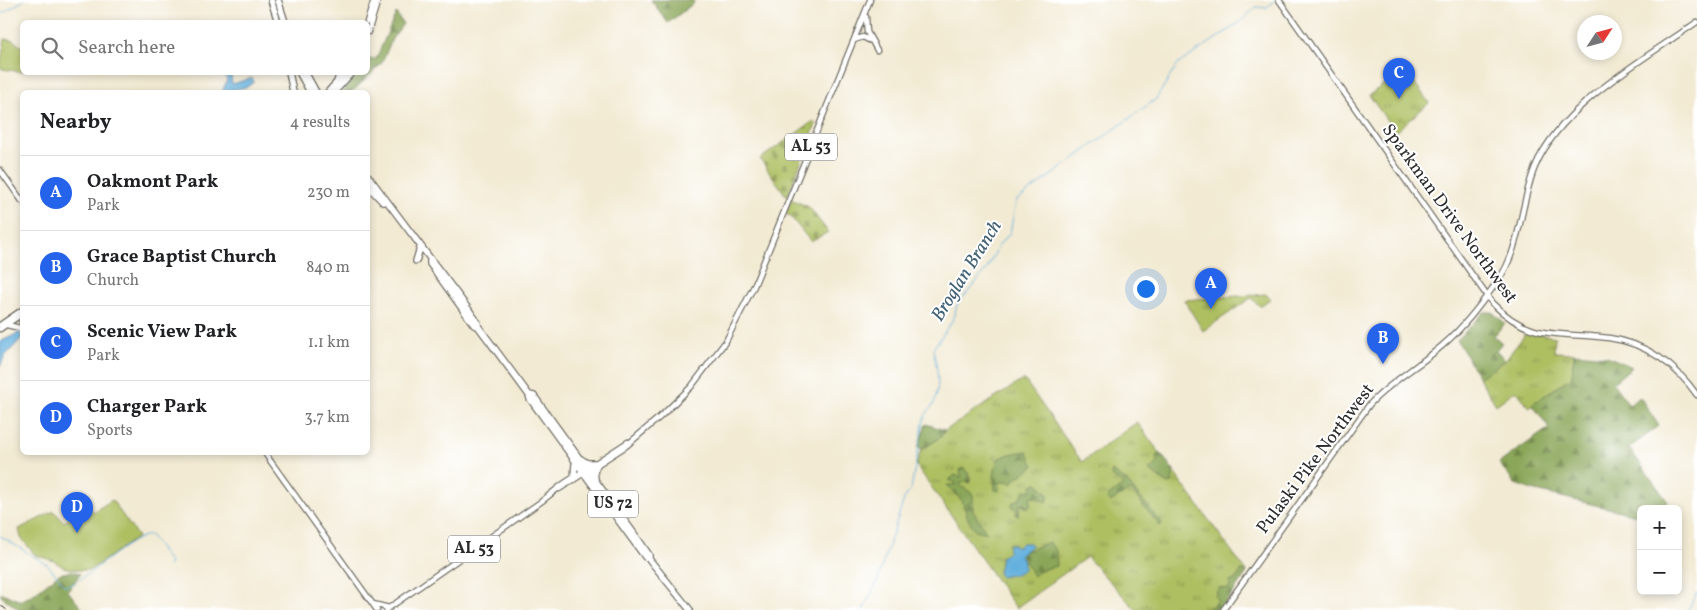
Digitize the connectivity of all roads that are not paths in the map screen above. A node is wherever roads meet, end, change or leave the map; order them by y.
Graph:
1 (271, 0) edge
2 (278, 0) edge
3 (374, 0) edge
4 (378, 0) edge
5 (870, 0) edge
6 (1279, 0) edge
7 (867, 8) junction
8 (277, 20) edge
9 (284, 20) edge
10 (368, 20) edge
11 (1697, 22) edge
12 (370, 26) edge
13 (854, 40) junction
14 (869, 40) dead end
15 (877, 50) dead end
16 (290, 75) edge
17 (301, 75) edge
18 (306, 75) edge
19 (310, 75) edge
20 (339, 75) edge
21 (345, 75) edge
22 (350, 75) edge
23 (293, 90) edge
24 (312, 90) edge
25 (312, 90) edge
26 (313, 90) edge
27 (330, 90) edge
28 (330, 90) edge
29 (337, 90) edge
30 (0, 170) edge
31 (370, 179) edge
32 (370, 188) edge
33 (20, 198) edge
34 (406, 228) junction
35 (420, 248) junction
36 (430, 260) junction
37 (416, 261) dead end
38 (455, 295) junction
39 (1487, 296) junction
40 (1480, 304) junction
41 (1493, 304) junction
42 (20, 311) edge
43 (20, 317) edge
44 (0, 325) edge
45 (7, 325) junction
46 (478, 326) junction
47 (20, 327) edge
48 (0, 329) edge
49 (1697, 395) edge
50 (266, 455) edge
51 (576, 458) junction
52 (596, 464) junction
53 (585, 471) junction
54 (575, 478) junction
55 (592, 481) junction
56 (372, 603) junction
57 (685, 608) edge
58 (388, 609) edge
59 (373, 610) edge
60 (376, 610) edge
61 (690, 610) edge
62 (1223, 610) edge

1 - 8 highway
2 - 9 highway
3 - 10 main road
4 - 12 main road
5 - 7 main road, AL 53
6 - 39 main road, Sparkman Drive Northwest
7 - 13 main road, AL 53
7 - 15 main road
11 - 39 main road, Pulaski Pike Northwest
13 - 14 main road
13 - 52 main road, AL 53
16 - 23 highway
17 - 24 highway
18 - 25 highway
19 - 26 highway
20 - 27 highway
21 - 28 main road
22 - 29 main road
30 - 33 main road
31 - 34 highway, US 72
32 - 34 highway
34 - 35 highway, US 72
35 - 36 highway, US 72
35 - 37 highway
36 - 38 highway, US 72
36 - 38 highway, US 72
38 - 46 highway, US 72
38 - 46 highway, US 72
39 - 40 main road, Pulaski Pike Northwest
39 - 41 main road, Sparkman Drive Northwest
40 - 41 main road
40 - 62 main road, Pulaski Pike Northwest
41 - 49 main road, Sparkman Drive Northwest
42 - 44 main road
43 - 45 main road
45 - 47 main road
45 - 48 main road
46 - 51 highway, US 72
50 - 56 main road
51 - 52 highway
51 - 53 highway, US 72
51 - 54 highway
52 - 53 main road, AL 53
52 - 55 highway
53 - 54 main road, AL 53
53 - 55 highway, US 72
54 - 55 highway
54 - 58 main road, AL 53
55 - 57 highway, US 72
56 - 58 main road
56 - 59 main road
56 - 60 main road
57 - 61 highway, US 72

